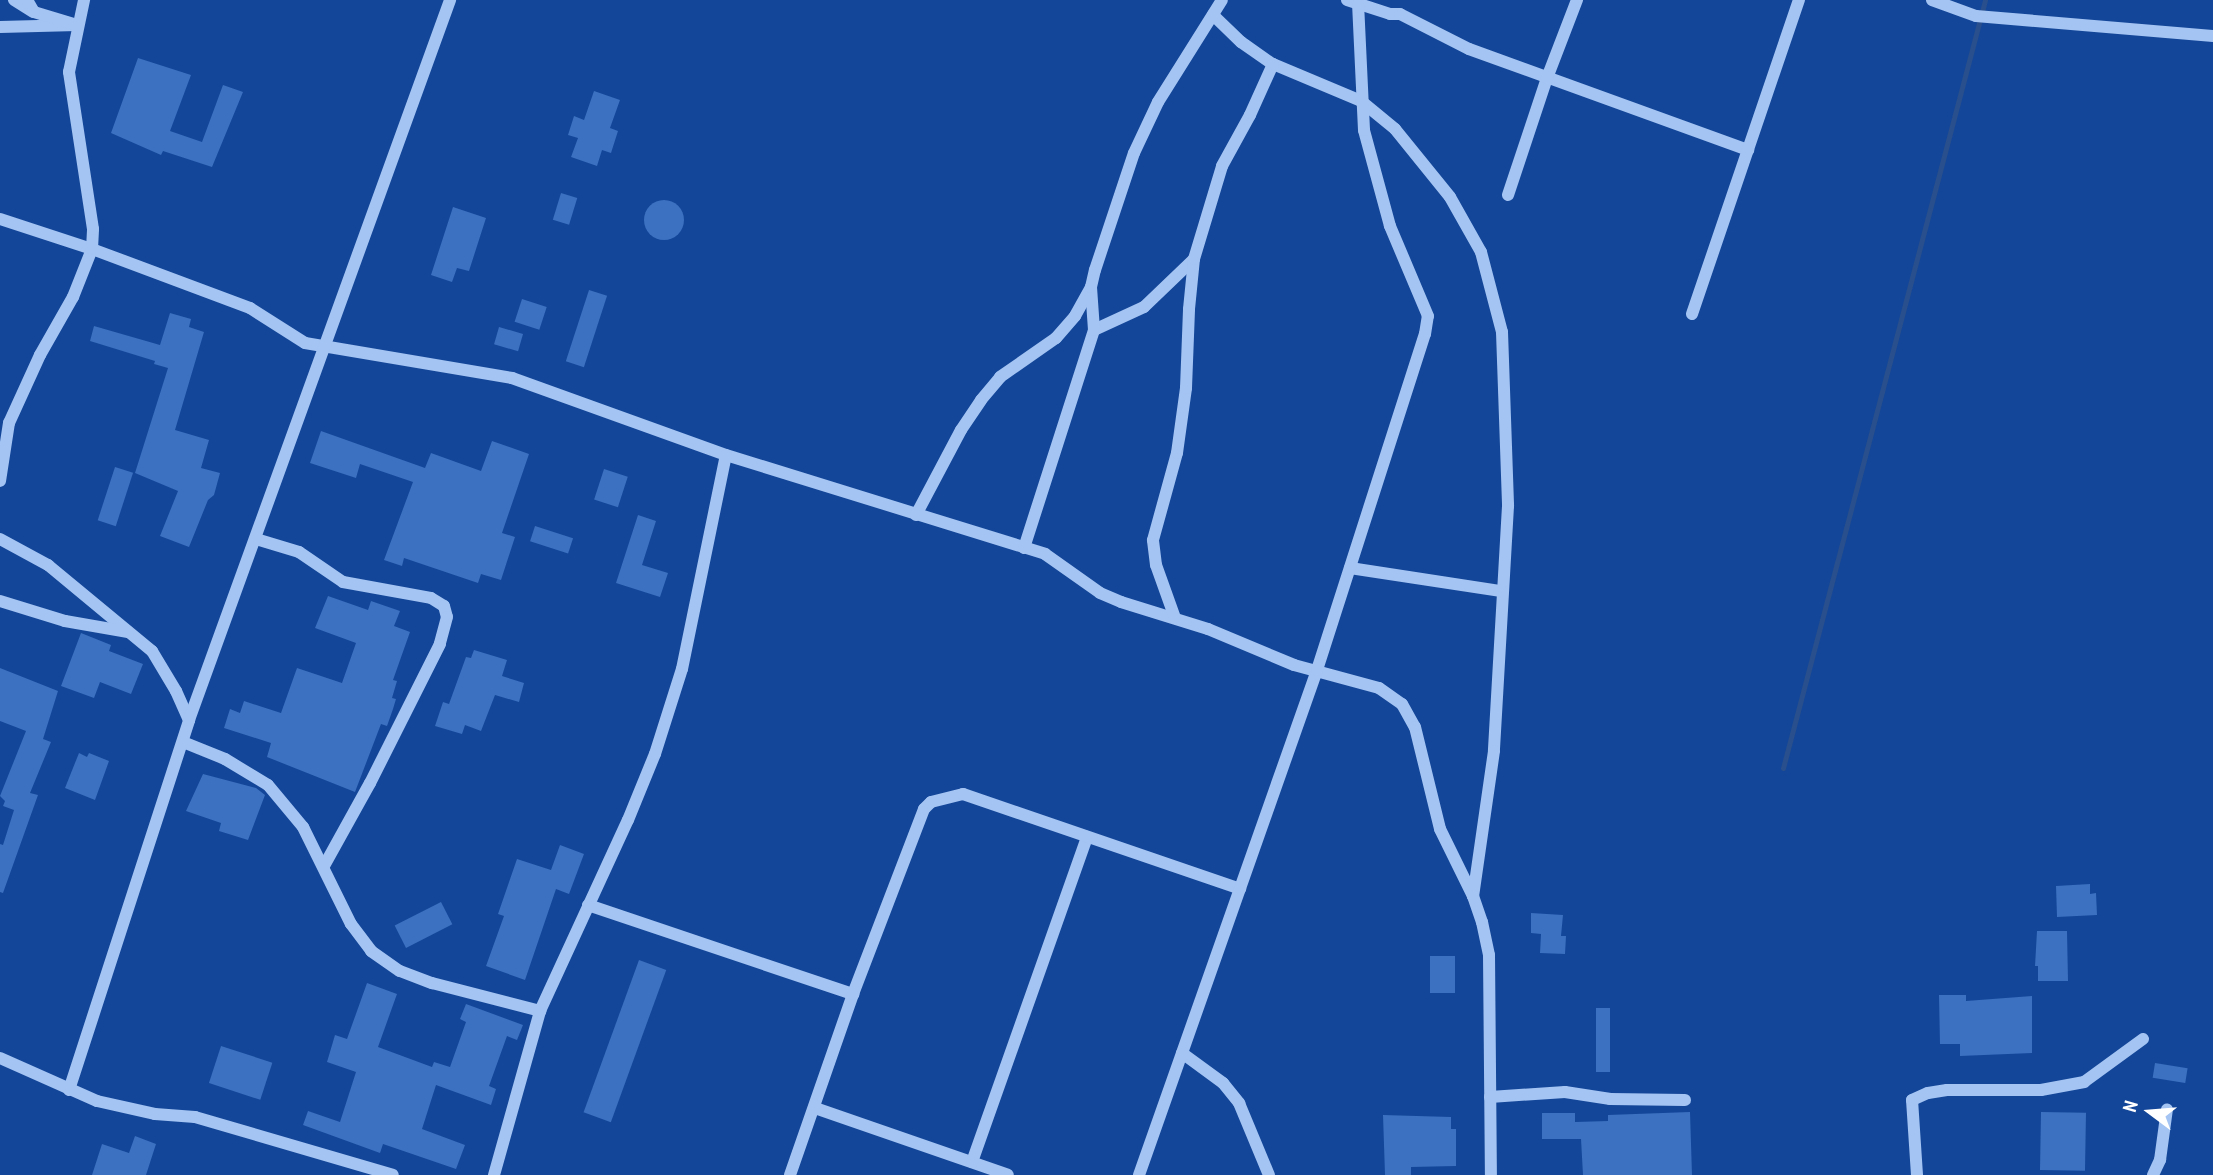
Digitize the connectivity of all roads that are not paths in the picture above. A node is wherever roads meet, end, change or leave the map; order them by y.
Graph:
1 (14, 0) edge
2 (84, 0) edge
3 (450, 0) edge
4 (1222, 0) edge
5 (1577, 0) edge
6 (1799, 0) edge
7 (1932, 0) edge
8 (1353, 2) edge
9 (30, 6) edge
10 (1213, 15) junction
11 (77, 24) junction
12 (0, 27) edge
13 (2213, 36) edge
14 (1273, 64) junction
15 (1546, 78) junction
16 (1361, 101) junction
17 (1748, 150) junction
18 (1508, 195) dead end
19 (0, 219) edge
20 (92, 249) junction
21 (1194, 259) junction
22 (1091, 287) junction
23 (1692, 314) dead end
24 (1094, 330) junction
25 (326, 348) junction
26 (3, 433) edge
27 (726, 456) junction
28 (0, 481) edge
29 (916, 514) junction
30 (256, 538) junction
31 (0, 539) edge
32 (1024, 548) junction
33 (1350, 568) junction
34 (1501, 590) junction
35 (0, 601) edge
36 (1175, 618) junction
37 (128, 632) junction
38 (1317, 670) junction
39 (189, 720) junction
40 (183, 742) junction
41 (1087, 837) junction
42 (324, 866) junction
43 (1240, 889) junction
44 (1473, 896) junction
45 (588, 905) junction
46 (853, 994) junction
47 (540, 1011) junction
48 (2143, 1038) dead end
49 (1182, 1053) junction
50 (0, 1058) edge
51 (69, 1090) junction
52 (1490, 1097) junction
53 (1685, 1100) dead end
54 (815, 1108) junction
55 (2167, 1109) dead end
56 (972, 1163) junction
57 (393, 1175) edge
58 (494, 1175) edge
59 (790, 1175) edge
60 (1008, 1175) edge
61 (1139, 1175) edge
62 (1269, 1175) edge
63 (1491, 1175) edge
64 (1917, 1175) edge
65 (2153, 1175) edge

1 - 9 street
2 - 11 street
3 - 25 street
4 - 10 street
5 - 15 street
6 - 17 street
7 - 13 street
8 - 15 street
8 - 16 street
9 - 11 street
10 - 14 street
10 - 22 street
11 - 12 street
11 - 20 street
14 - 16 street
14 - 21 street
15 - 17 street
15 - 18 street
16 - 33 street
16 - 34 street
17 - 23 street
19 - 20 street
20 - 25 street
20 - 26 street
21 - 24 street
21 - 36 street
22 - 24 street
22 - 29 street
24 - 32 street
25 - 27 street
25 - 30 street
26 - 28 street
27 - 29 street
27 - 45 street
29 - 32 street
30 - 39 street
30 - 42 street
31 - 37 street
32 - 36 street
33 - 34 street
33 - 38 street
34 - 44 street
35 - 37 street
36 - 38 street
37 - 39 street
38 - 43 street
38 - 44 street
39 - 40 street
40 - 42 street
40 - 51 street
41 - 43 street
41 - 46 street
41 - 56 street
42 - 47 street
43 - 49 street
44 - 52 street
45 - 46 street
45 - 47 street
46 - 54 street
47 - 58 street
48 - 64 street
49 - 61 street
49 - 62 street
50 - 51 street
51 - 57 street
52 - 53 street
52 - 63 street
54 - 56 street
54 - 59 street
55 - 65 street
56 - 60 street

